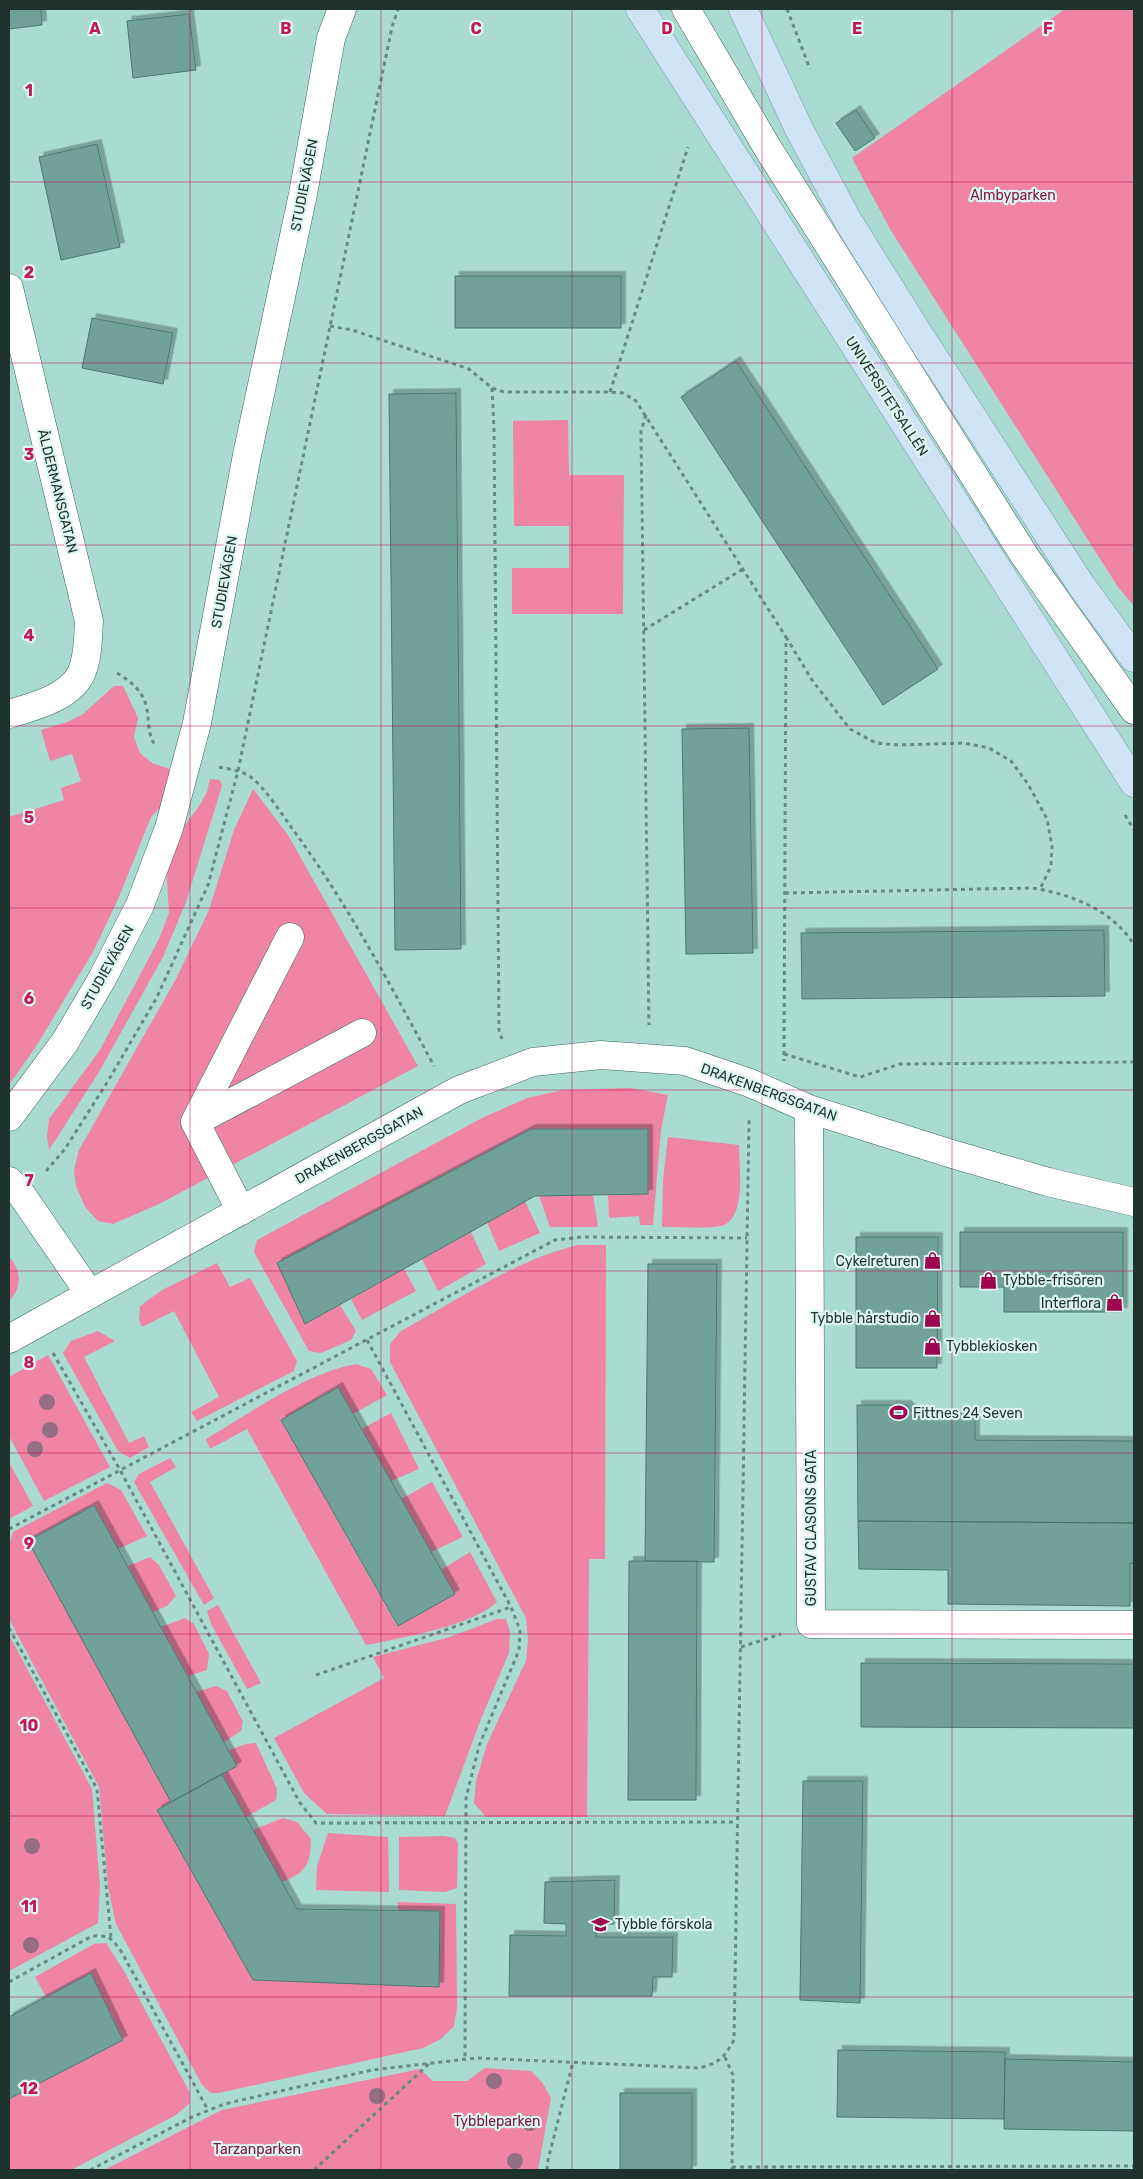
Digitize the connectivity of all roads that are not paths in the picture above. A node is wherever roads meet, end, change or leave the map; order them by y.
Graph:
1 (342, 9) edge
2 (640, 9) edge
3 (686, 9) edge
4 (743, 9) edge
5 (9, 288) edge
6 (1134, 658) edge
7 (1134, 710) edge
8 (9, 714) edge
9 (1134, 783) edge
10 (290, 937) dead end
11 (362, 1033) dead end
12 (809, 1109) junction
13 (9, 1117) edge
14 (195, 1122) junction
15 (9, 1181) edge
16 (1134, 1202) edge
17 (241, 1210) junction
18 (90, 1294) junction
19 (9, 1338) edge
20 (1134, 1625) edge

1 - 13 street, STUDIEVÄGEN
2 - 9 main road, UNIVERSITETSALLÉN
3 - 7 street
4 - 6 main road
5 - 8 street, ÅLDERMANSGATAN
10 - 14 street
11 - 14 street
12 - 16 street, DRAKENBERGSGATAN
12 - 17 street, DRAKENBERGSGATAN
12 - 20 street, GUSTAV CLASONS GATA
14 - 17 street
15 - 18 street
17 - 18 street, DRAKENBERGSGATAN
18 - 19 street, DRAKENBERGSGATAN

